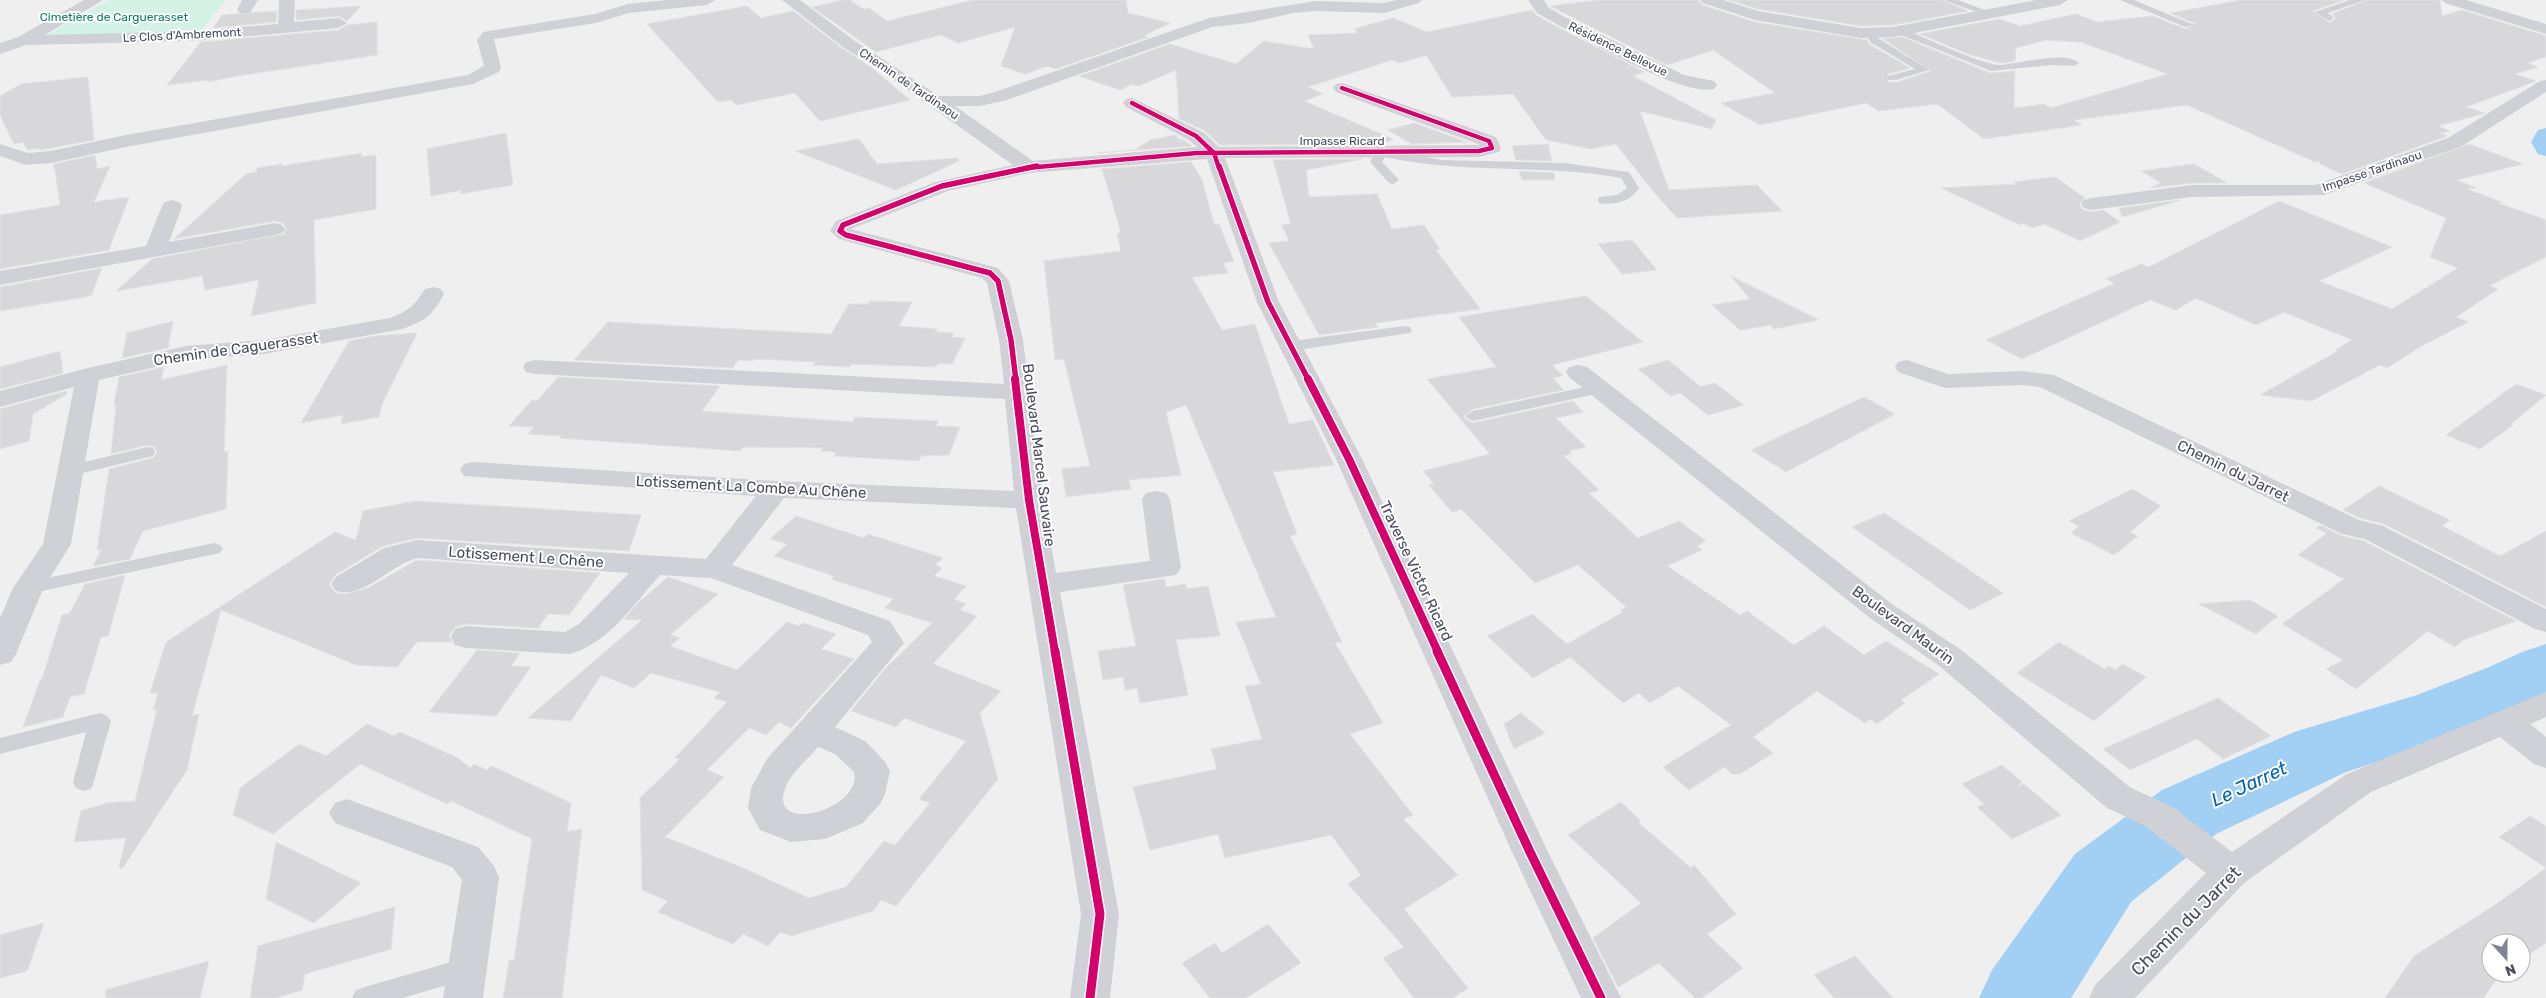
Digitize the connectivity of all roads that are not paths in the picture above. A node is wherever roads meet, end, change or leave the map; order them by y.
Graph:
1 (95, 0) edge
2 (286, 0) edge
3 (707, 0) edge
4 (790, 0) edge
5 (1414, 0) edge
6 (1536, 0) edge
7 (1708, 0) edge
8 (1948, 0) edge
9 (2060, 0) edge
10 (2125, 0) edge
11 (2360, 0) edge
12 (2450, 0) edge
13 (1990, 14) junction
14 (2329, 18) dead end
15 (339, 23) dead end
16 (2190, 25) dead end
17 (286, 28) junction
18 (2546, 29) edge
19 (1897, 32) junction
20 (1871, 33) junction
21 (24, 40) junction
22 (0, 49) edge
23 (2074, 63) dead end
24 (1892, 78) dead end
25 (1708, 85) dead end
26 (2546, 85) edge
27 (1342, 88) dead end
28 (937, 101) junction
29 (1132, 103) dead end
30 (0, 150) edge
31 (1214, 153) junction
32 (1382, 153) junction
33 (1029, 167) junction
34 (1393, 180) dead end
35 (1604, 200) dead end
36 (2091, 204) dead end
37 (172, 206) dead end
38 (275, 229) dead end
39 (155, 251) junction
40 (0, 278) edge
41 (433, 294) dead end
42 (1405, 330) dead end
43 (1291, 346) junction
44 (536, 367) dead end
45 (1907, 367) dead end
46 (88, 375) junction
47 (1589, 380) joint
48 (1016, 392) junction
49 (0, 399) edge
50 (1474, 416) dead end
51 (147, 452) dead end
52 (473, 470) dead end
53 (70, 471) junction
54 (776, 489) junction
55 (1156, 499) dead end
56 (1029, 500) junction
57 (214, 549) dead end
58 (652, 566) junction
59 (714, 569) junction
60 (346, 584) dead end
61 (1043, 585) junction
62 (28, 588) junction
63 (2546, 622) edge
64 (466, 638) dead end
65 (0, 654) edge
66 (2546, 704) edge
67 (2504, 722) junction
68 (812, 732) dead end
69 (0, 746) edge
70 (2546, 755) edge
71 (84, 782) dead end
72 (347, 813) dead end
73 (2232, 872) junction
74 (465, 983) edge
75 (365, 998) edge
76 (1090, 998) edge
77 (1601, 998) edge
78 (2109, 998) edge

1 - 21 street
2 - 17 street
3 - 30 street
4 - 28 street, Chemin de Tardinaou
5 - 28 street
6 - 25 street, Résidence Bellevue
7 - 20 street
8 - 13 lane
9 - 13 street
10 - 16 lane
11 - 14 lane
12 - 18 street
13 - 19 street
15 - 17 street, Le Clos d'Ambremont
17 - 21 street, Le Clos d'Ambremont
19 - 20 street
19 - 23 lane
20 - 24 lane
21 - 22 street
26 - 36 street, Impasse Tardinaou
27 - 32 street, Impasse Ricard
28 - 33 street, Chemin de Tardinaou
29 - 31 street
31 - 32 street, Impasse Ricard
31 - 33 street, Impasse Ricard
31 - 43 street, Traverse Victor Ricard
32 - 34 lane
32 - 35 lane
33 - 48 street, Boulevard Marcel Sauvaire
37 - 39 street
38 - 39 street
39 - 40 street
41 - 46 street, Chemin de Caguerasset
42 - 43 lane
43 - 77 street, Traverse Victor Ricard
44 - 48 street
45 - 63 street, Chemin du Jarret
46 - 49 street, Chemin de Caguerasset
46 - 53 street
47 - 50 lane
47 - 73 street, Boulevard Maurin
48 - 56 street, Boulevard Marcel Sauvaire
51 - 53 lane
52 - 54 street, Lotissement La Combe Au Chêne
53 - 62 street
54 - 56 street, Lotissement La Combe Au Chêne
54 - 59 street
55 - 61 street
56 - 61 street, Boulevard Marcel Sauvaire
57 - 62 lane
58 - 59 street, Lotissement Le Chêne
58 - 60 street, Lotissement Le Chêne
58 - 64 street
59 - 68 street, Lotissement Le Chêne
61 - 76 street, Boulevard Marcel Sauvaire
62 - 65 street
66 - 67 street, Chemin du Jarret
67 - 70 street
67 - 73 street, Chemin du Jarret
69 - 71 lane
72 - 74 street
73 - 78 street, Chemin du Jarret
74 - 75 lane

